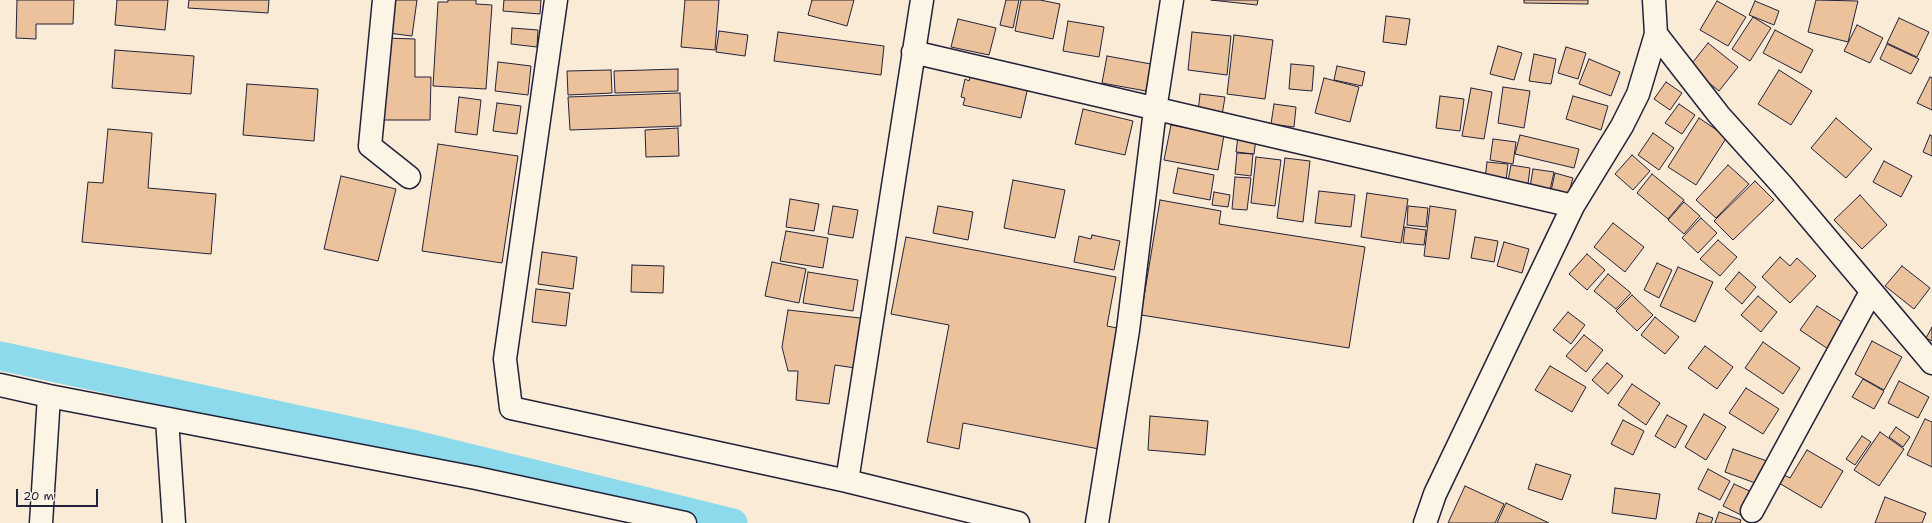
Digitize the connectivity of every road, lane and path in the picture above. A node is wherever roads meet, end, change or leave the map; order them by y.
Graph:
1 (384, 0) edge
2 (556, 0) edge
3 (922, 0) edge
4 (1172, 0) edge
5 (1654, 0) edge
6 (1656, 34) junction
7 (913, 52) junction
8 (1155, 110) junction
9 (409, 176) dead end
10 (1574, 206) junction
11 (1871, 292) junction
12 (1932, 363) edge
13 (0, 385) edge
14 (49, 396) junction
15 (167, 419) junction
16 (847, 481) junction
17 (1752, 511) dead end
18 (41, 523) edge
19 (174, 523) edge
20 (686, 523) edge
21 (1018, 523) edge
22 (1097, 523) edge
23 (1425, 523) edge

1 - 9 street
2 - 16 street
3 - 7 street
4 - 8 street
5 - 6 street
6 - 10 street
6 - 11 street
7 - 8 street
7 - 16 street
8 - 10 street
8 - 22 street
10 - 23 street
11 - 12 street
11 - 17 street
13 - 14 street
14 - 15 street
14 - 18 street
15 - 19 street
15 - 20 street
16 - 21 street

